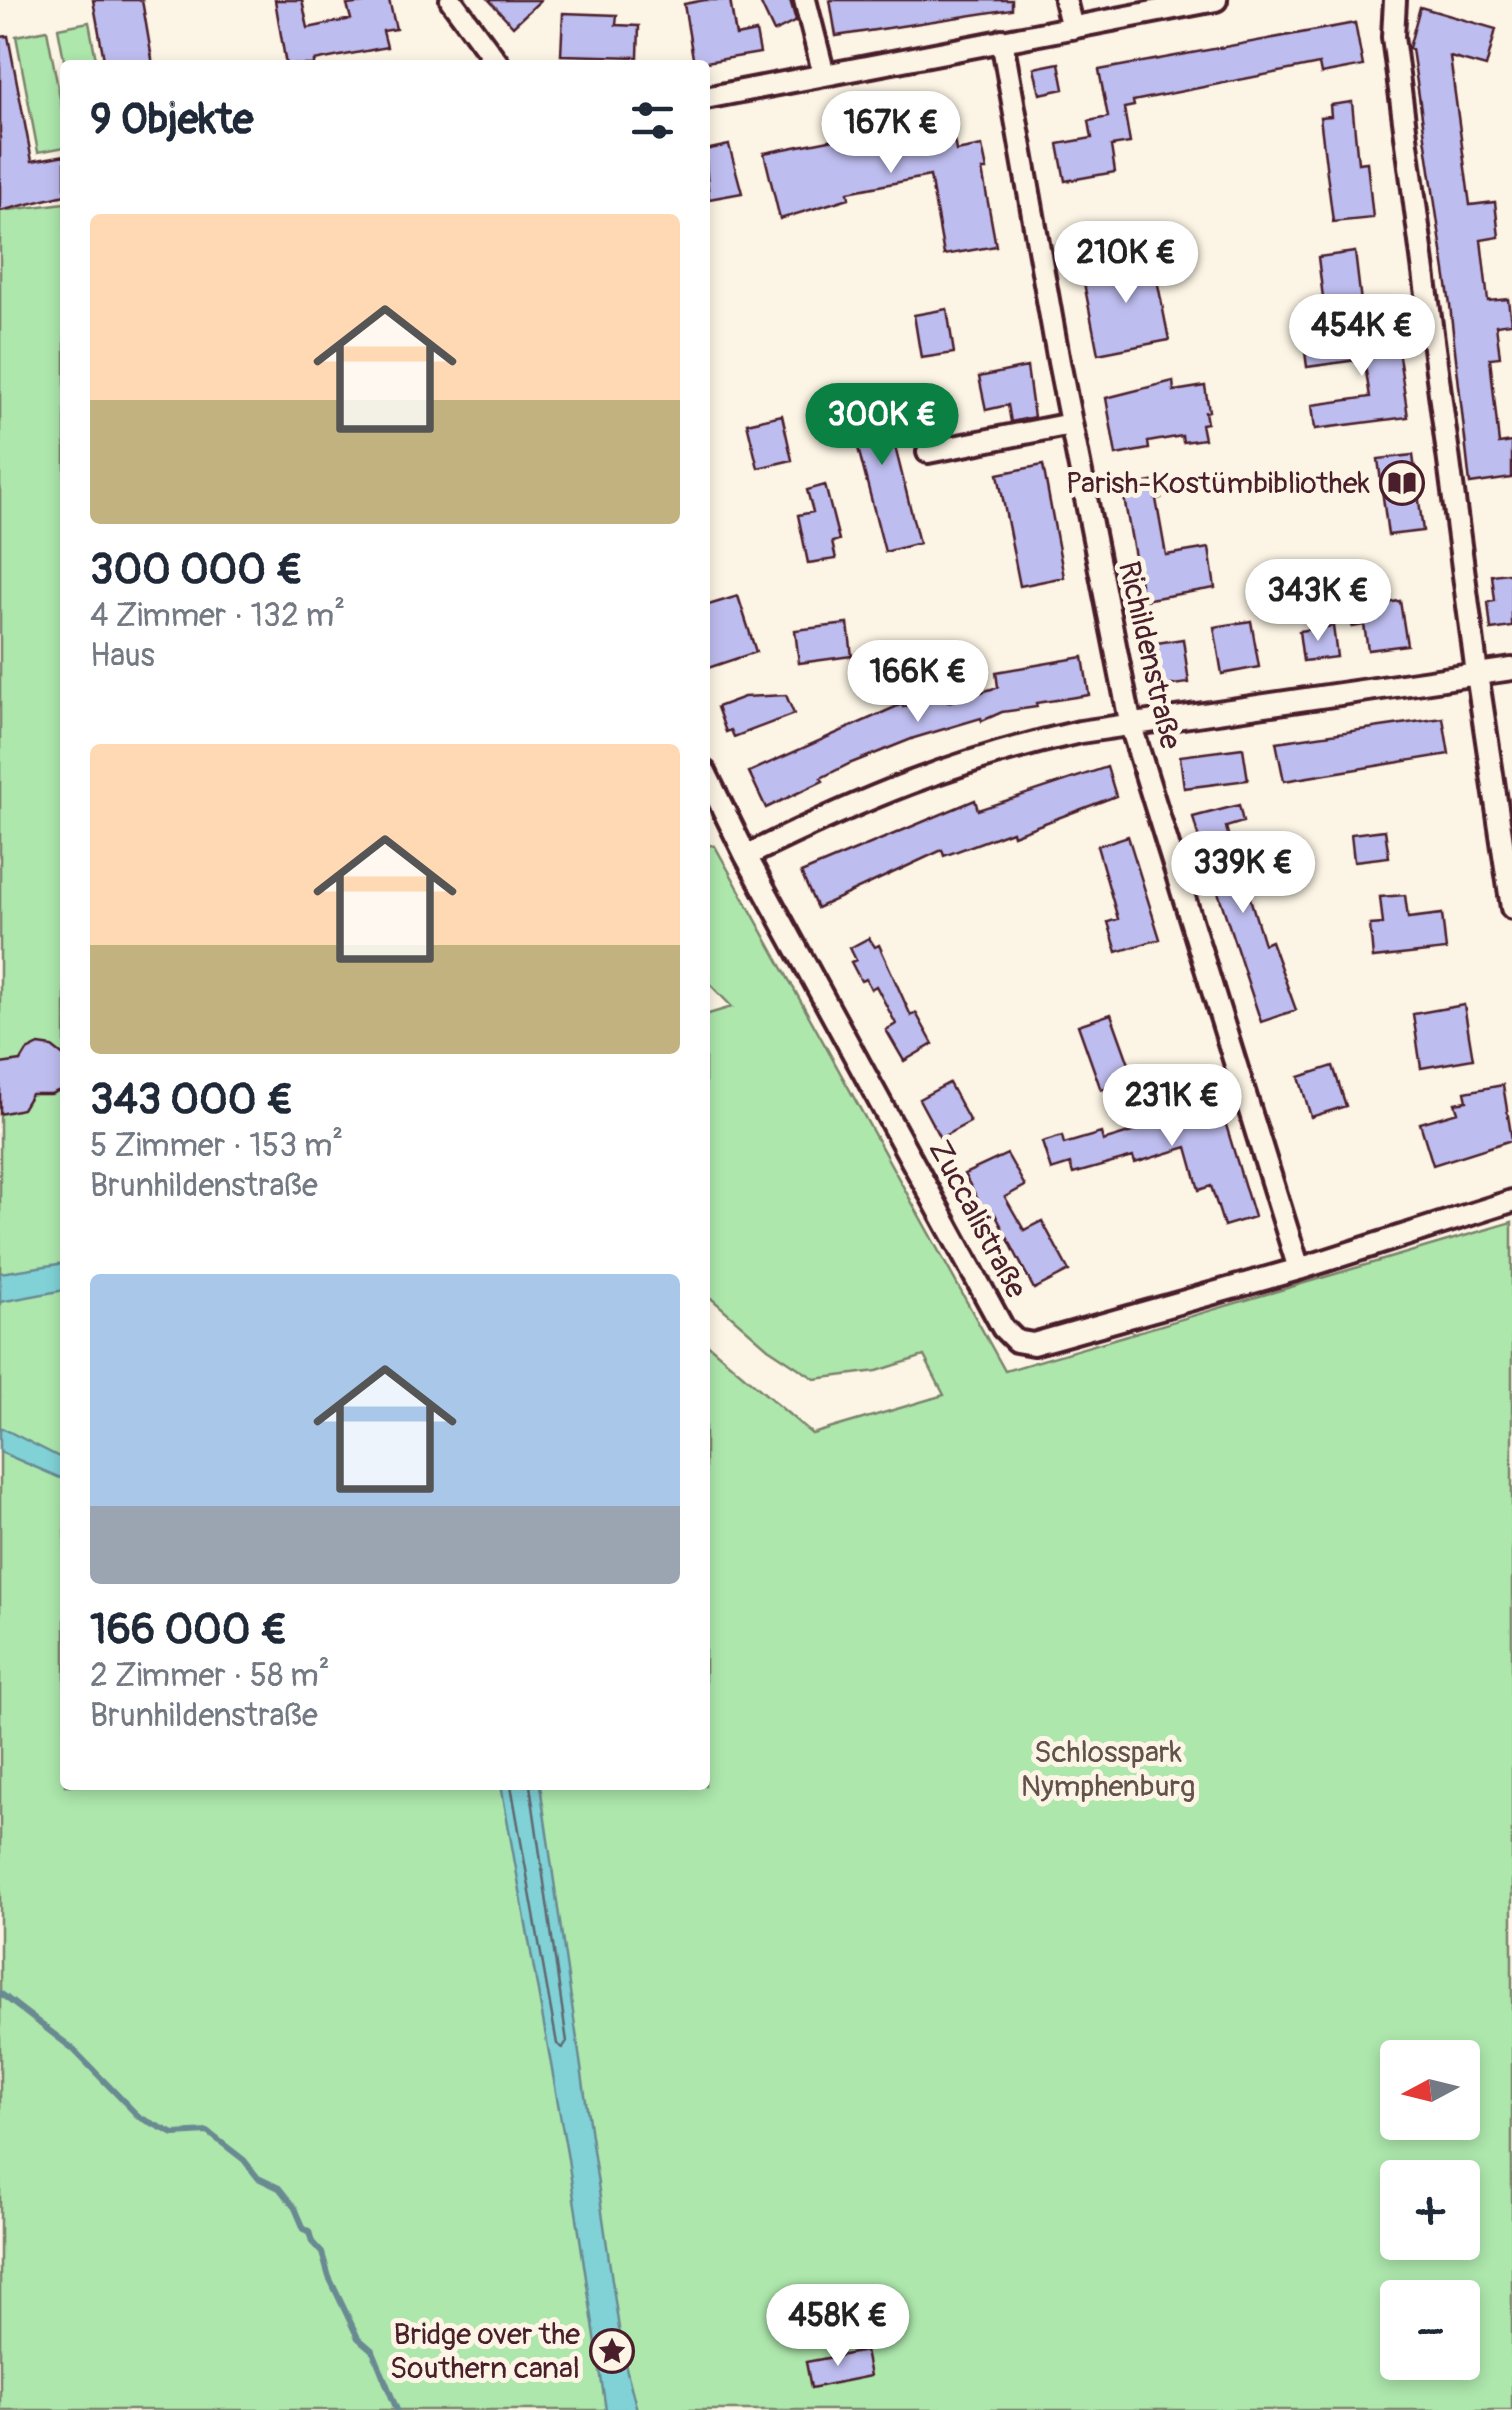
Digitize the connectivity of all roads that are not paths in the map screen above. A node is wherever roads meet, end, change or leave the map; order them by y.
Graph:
1 (806, 0) edge
2 (1065, 0) edge
3 (1216, 0) edge
4 (1396, 0) edge
5 (460, 3) edge
6 (1072, 28) junction
7 (1002, 40) junction
8 (496, 60) edge
9 (824, 75) junction
10 (710, 97) edge
11 (1072, 424) junction
12 (928, 452) dead end
13 (1512, 669) edge
14 (1477, 674) junction
15 (1131, 726) junction
16 (710, 782) edge
17 (746, 856) junction
18 (1512, 908) edge
19 (1512, 1201) edge
20 (1298, 1269) junction

1 - 9 street
2 - 6 street
3 - 6 street
4 - 14 street
5 - 8 street
6 - 7 street
7 - 9 street
7 - 11 street, Richildenstraße
9 - 10 street
11 - 12 street
11 - 15 street, Richildenstraße
13 - 14 street
14 - 15 street
14 - 18 street
15 - 17 street
15 - 20 street, Richildenstraße
16 - 17 street, Zuccalistraße
17 - 20 street, Zuccalistraße
19 - 20 street, Zuccalistraße

